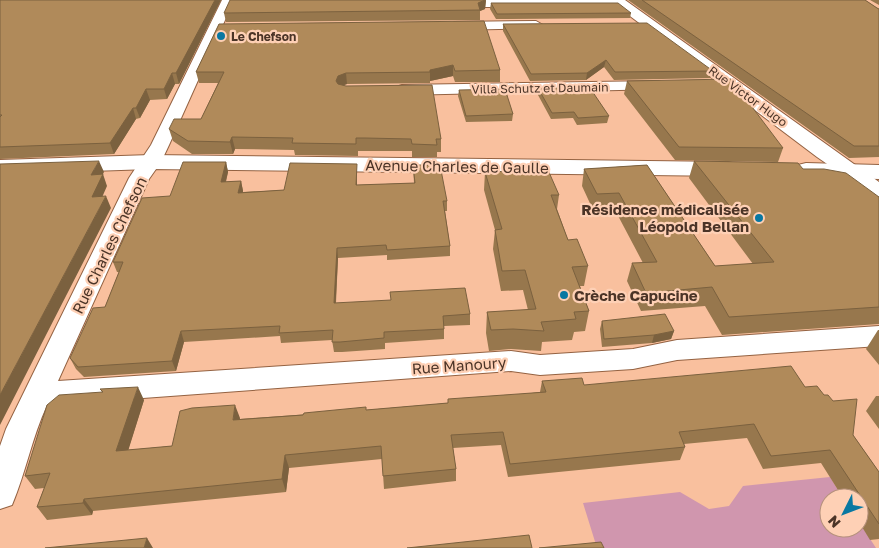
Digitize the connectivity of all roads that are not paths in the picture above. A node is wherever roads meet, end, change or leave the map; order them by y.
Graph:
1 (228, 0) edge
2 (619, 1) edge
3 (461, 4) edge
4 (630, 24) edge
5 (650, 24) junction
6 (551, 25) edge
7 (442, 26) edge
8 (214, 28) junction
9 (234, 28) edge
10 (732, 84) junction
11 (703, 85) edge
12 (673, 86) edge
13 (386, 91) edge
14 (151, 162) junction
15 (0, 167) edge
16 (744, 170) edge
17 (784, 170) edge
18 (854, 172) junction
19 (879, 172) edge
20 (879, 191) edge
21 (879, 336) edge
22 (38, 394) junction
23 (6, 456) edge
24 (0, 494) edge

1 - 8 street, Rue Charles Chefson
2 - 3 street
2 - 5 street, Rue Victor Hugo
4 - 5 street
5 - 10 street, Rue Victor Hugo
6 - 7 street
8 - 9 street
8 - 14 street, Rue Charles Chefson
10 - 11 street
10 - 18 street, Rue Victor Hugo
12 - 13 street, Villa Schutz et Daumain
14 - 15 street, Avenue Charles de Gaulle
14 - 16 street, Avenue Charles de Gaulle
14 - 22 street, Rue Charles Chefson
17 - 18 street
18 - 19 street
18 - 20 street, Rue Victor Hugo
21 - 22 street, Rue Manoury
22 - 23 street, Rue Charles Chefson
23 - 24 street, Rue Charles Chefson

